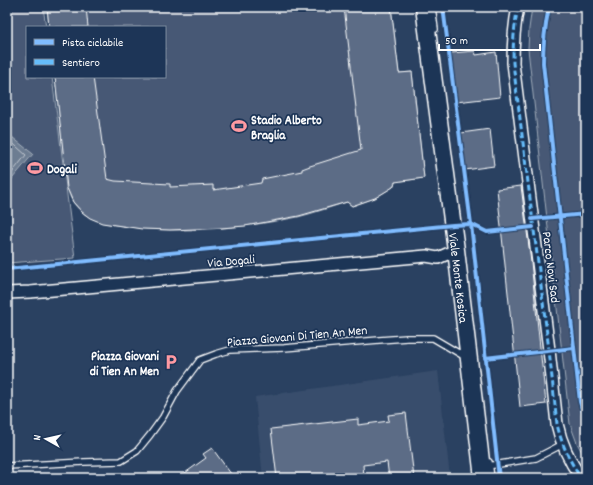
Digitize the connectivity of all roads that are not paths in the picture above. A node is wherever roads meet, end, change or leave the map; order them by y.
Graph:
1 (424, 7) edge
2 (432, 7) edge
3 (518, 7) edge
4 (436, 38) dead end
5 (458, 217) dead end
6 (460, 233) dead end
7 (456, 250) junction
8 (7, 293) edge
9 (469, 359) junction
10 (563, 444) junction
11 (7, 466) edge
12 (487, 469) edge
13 (581, 478) edge

1 - 7 street, Viale Monte Kosica
2 - 4 lane
3 - 10 street, Parco Novi Sad
5 - 6 lane, Viale Monte Kosica
7 - 8 street, Via Dogali
7 - 9 street, Viale Monte Kosica
9 - 11 lane, Piazza Giovani Di Tien An Men
9 - 12 street, Viale Monte Kosica
10 - 12 lane
10 - 13 street, Parco Novi Sad

